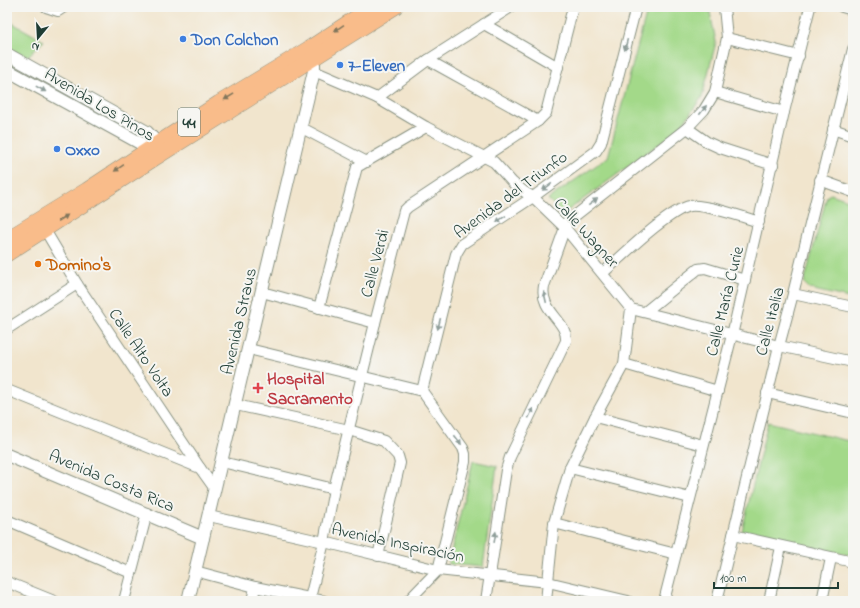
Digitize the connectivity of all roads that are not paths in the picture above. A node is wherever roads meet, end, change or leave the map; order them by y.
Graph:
1 (46, 7) edge
2 (64, 7) edge
3 (372, 7) edge
4 (395, 7) edge
5 (511, 7) edge
6 (636, 7) edge
7 (724, 7) edge
8 (810, 7) edge
9 (842, 7) edge
10 (570, 8) edge
11 (853, 10) edge
12 (484, 24) junction
13 (727, 38) junction
14 (853, 49) edge
15 (7, 54) edge
16 (799, 56) junction
17 (312, 60) junction
18 (428, 60) junction
19 (558, 67) junction
20 (7, 70) edge
21 (849, 80) edge
22 (715, 92) junction
23 (377, 98) junction
24 (784, 112) junction
25 (538, 121) junction
26 (426, 127) junction
27 (302, 128) junction
28 (687, 128) junction
29 (833, 128) junction
30 (853, 136) edge
31 (156, 150) junction
32 (483, 157) junction
33 (367, 162) junction
34 (773, 165) junction
35 (820, 180) junction
36 (853, 192) edge
37 (533, 197) junction
38 (759, 222) junction
39 (565, 228) junction
40 (45, 230) junction
41 (7, 239) edge
42 (7, 254) edge
43 (602, 273) junction
44 (745, 280) junction
45 (77, 284) junction
46 (262, 292) junction
47 (793, 294) junction
48 (853, 307) edge
49 (319, 308) junction
50 (631, 309) junction
51 (645, 312) junction
52 (375, 323) junction
53 (7, 329) edge
54 (732, 334) junction
55 (779, 346) junction
56 (249, 350) junction
57 (853, 362) edge
58 (624, 364) junction
59 (362, 376) junction
60 (7, 390) edge
61 (422, 391) junction
62 (718, 391) junction
63 (767, 393) junction
64 (236, 405) junction
65 (853, 413) edge
66 (595, 417) junction
67 (349, 430) junction
68 (703, 445) junction
69 (7, 455) edge
70 (222, 462) junction
71 (200, 468) junction
72 (570, 468) junction
73 (215, 489) junction
74 (334, 489) junction
75 (690, 498) junction
76 (147, 513) junction
77 (209, 516) junction
78 (7, 520) edge
79 (554, 523) junction
80 (733, 535) junction
81 (203, 538) junction
82 (324, 542) junction
83 (781, 547) junction
84 (676, 554) junction
85 (378, 556) junction
86 (831, 558) junction
87 (853, 562) edge
88 (438, 570) junction
89 (195, 572) junction
90 (131, 573) junction
91 (489, 576) junction
92 (7, 582) edge
93 (548, 582) junction
94 (255, 587) junction
95 (310, 598) junction
96 (54, 601) edge
97 (124, 601) edge
98 (188, 601) edge
99 (252, 601) edge
100 (324, 601) edge
101 (408, 601) edge
102 (486, 601) edge
103 (546, 601) edge
104 (628, 601) edge
105 (664, 601) edge
106 (717, 601) edge
107 (769, 601) edge
108 (822, 601) edge

1 - 2 street
3 -> 17 main road, 44
4 - 17 main road, 44
5 - 12 street
6 -> 37 street, Avenida del Triunfo
7 - 13 street
8 - 16 street, Calle María Curie
9 - 11 street
10 - 19 street, Calle Verdi
12 - 18 street
12 - 19 street
13 - 16 street
13 - 22 street
14 - 21 street, Calle Italia
15 - 31 street, Avenida Los Pinos
16 - 24 street, Calle María Curie
17 - 23 street, Calle Wagner
17 - 27 street, Avenida Straus
17 - 31 main road, 44
18 - 23 street
18 - 25 street
19 - 25 street, Calle Verdi
20 -> 31 street, Avenida Los Pinos
21 - 29 street, Calle Italia
22 - 24 street
28 -> 22 street
23 - 26 street, Calle Wagner
24 - 34 street, Calle María Curie
25 - 32 street, Calle Verdi
26 - 32 street, Calle Wagner
26 - 33 street
27 - 33 street
27 - 46 street, Avenida Straus
28 - 34 street
39 -> 28 street
29 - 30 street
29 - 35 street, Calle Italia
40 -> 31 main road, 44
31 -> 41 main road, 44
32 - 37 street, Calle Wagner
32 - 52 street, Calle Verdi
33 - 49 street
34 - 38 street, Calle María Curie
35 - 36 street
35 - 47 street, Calle Italia
37 - 39 street, Calle Wagner
37 -> 61 street, Avenida del Triunfo
38 - 43 street
38 - 44 street, Calle María Curie
39 - 43 street, Calle Wagner
91 -> 39 street
40 - 42 main road, 44
40 - 45 street, Calle Alto Volta
43 - 50 street, Calle Wagner
44 - 51 street
44 - 54 street, Calle María Curie
45 - 53 street
45 - 71 street, Calle Alto Volta
46 - 49 street
46 - 56 street, Avenida Straus
47 - 48 street
47 - 55 street, Calle Italia
49 - 52 street
50 - 51 street
50 - 58 street
51 - 54 street
52 - 59 street, Calle Verdi
54 - 55 street
54 - 62 street, Calle María Curie
55 - 57 street
55 - 63 street, Calle Italia
56 - 59 street
56 - 64 street, Avenida Straus
58 - 62 street
58 - 66 street
59 - 61 street
59 - 67 street, Calle Verdi
60 - 71 street
61 -> 88 street
62 - 68 street, Calle María Curie
63 - 65 street
63 - 80 street, Calle Italia
64 - 67 street
64 - 70 street, Avenida Straus
66 - 68 street
66 - 72 street
67 - 74 street, Calle Verdi
67 - 85 street
68 - 75 street, Calle María Curie
69 - 76 street, Avenida Costa Rica
70 - 73 street, Avenida Straus
70 - 74 street
71 - 73 street, Calle Alto Volta
72 - 75 street
72 - 79 street
73 - 77 street, Avenida Straus
74 - 82 street, Calle Verdi
75 - 84 street, Calle María Curie
76 - 81 street, Avenida Costa Rica
76 - 90 street
77 - 81 street, Avenida Straus
77 - 82 street, Avenida Inspiración
78 - 90 street
79 - 84 street
79 - 93 street
80 - 83 street
80 - 106 street, Calle Italia
81 - 89 street, Avenida Straus
82 - 85 street, Avenida Inspiración
82 - 95 street, Calle Verdi
83 - 86 street
83 - 107 street
84 - 105 street, Calle María Curie
85 - 88 street, Avenida Inspiración
86 - 87 street
86 - 108 street
88 - 91 street, Avenida Inspiración
88 - 101 street
89 - 94 street
89 - 98 street, Avenida Straus
90 - 97 street
91 - 93 street, Avenida Inspiración
91 - 102 street
92 - 96 street
93 - 103 street
93 - 104 street, Avenida Inspiración
94 - 95 street
94 - 99 street
95 - 100 street

